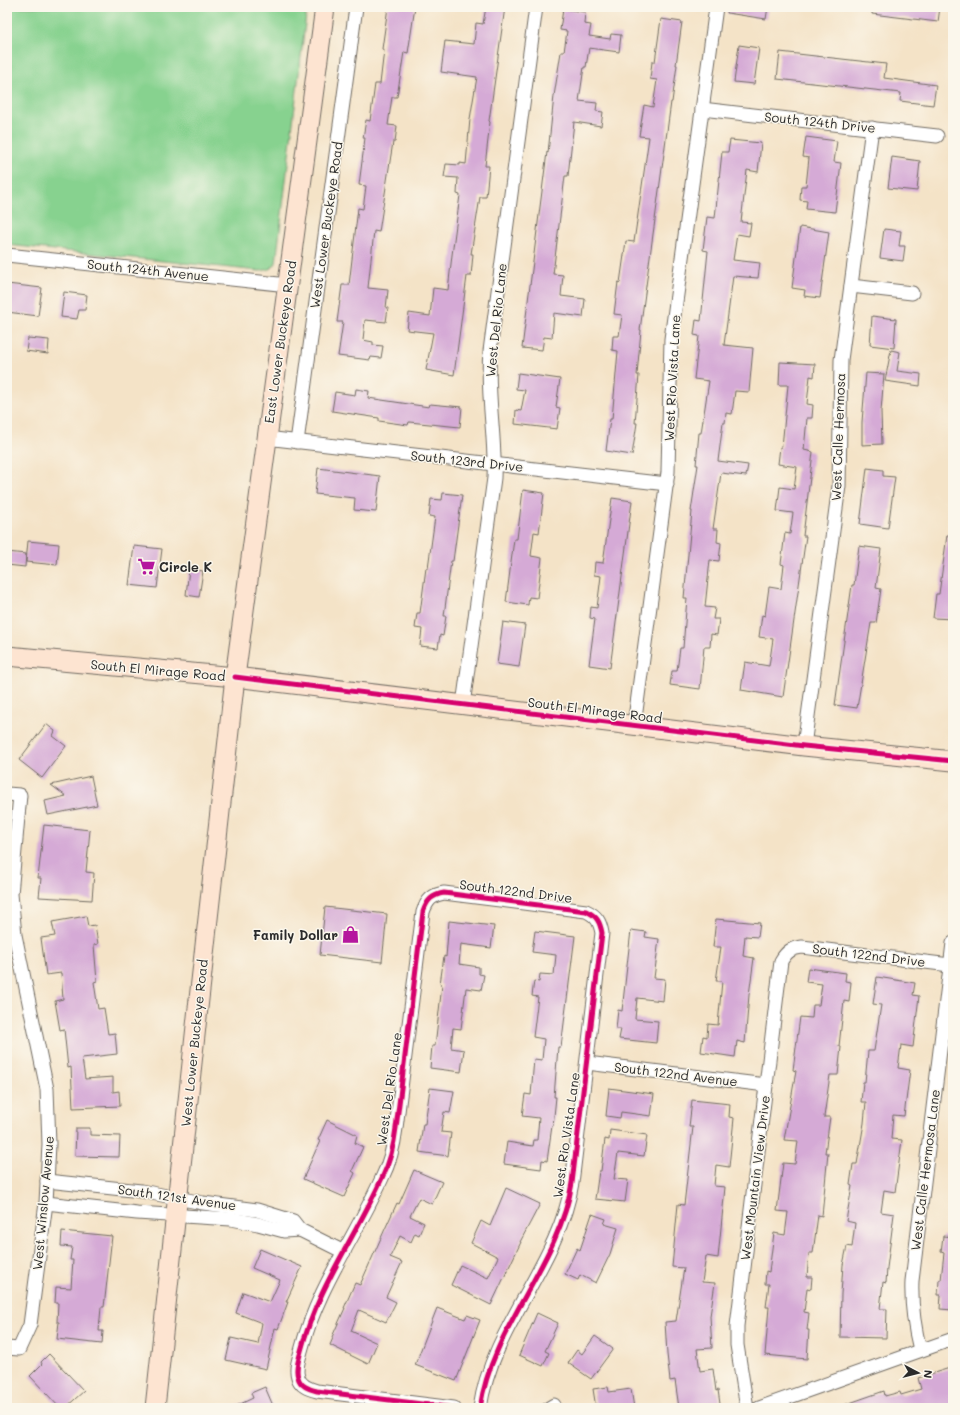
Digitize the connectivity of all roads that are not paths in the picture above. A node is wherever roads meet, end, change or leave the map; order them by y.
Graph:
1 (325, 7) edge
2 (356, 7) edge
3 (536, 7) edge
4 (716, 7) edge
5 (702, 109) junction
6 (872, 128) junction
7 (937, 136) dead end
8 (7, 255) edge
9 (288, 285) junction
10 (851, 286) junction
11 (912, 293) dead end
12 (266, 438) junction
13 (297, 442) junction
14 (494, 464) junction
15 (667, 484) junction
16 (7, 656) edge
17 (235, 677) junction
18 (463, 705) junction
19 (634, 726) junction
20 (804, 746) junction
21 (953, 761) edge
22 (14, 794) edge
23 (430, 898) joint
24 (598, 919) joint
25 (953, 943) edge
26 (789, 950) joint
27 (950, 965) junction
28 (586, 1062) junction
29 (766, 1085) junction
30 (47, 1181) junction
31 (46, 1203) junction
32 (176, 1206) junction
33 (344, 1252) junction
34 (953, 1339) edge
35 (13, 1348) edge
36 (920, 1350) junction
37 (155, 1408) edge
38 (454, 1408) edge
39 (480, 1408) edge
40 (747, 1408) edge
41 (759, 1408) edge

1 - 9 main road, East Lower Buckeye Road
2 - 13 street, West Lower Buckeye Road
3 - 14 street, West Del Rio Lane
4 - 5 street, West Rio Vista Lane
5 - 6 street, South 124th Drive
5 - 15 street, West Rio Vista Lane
6 - 7 street, South 124th Drive
6 - 10 street, West Calle Hermosa
8 - 9 street, South 124th Avenue
9 - 12 main road, East Lower Buckeye Road
10 - 11 street
10 - 20 street, West Calle Hermosa
12 - 13 street, South 123rd Drive
12 - 17 main road, East Lower Buckeye Road
13 - 14 street, South 123rd Drive
14 - 15 street, South 123rd Drive
14 - 18 street, West Del Rio Lane
15 - 19 street, West Rio Vista Lane
16 - 17 main road, South El Mirage Road
17 - 18 main road, South El Mirage Road
17 - 32 main road, West Lower Buckeye Road
18 - 19 main road, South El Mirage Road
19 - 20 main road, South El Mirage Road
20 - 21 main road, South El Mirage Road
22 - 30 street, West Winslow Avenue
23 - 24 street, South 122nd Drive
23 - 33 street, West Del Rio Lane
24 - 28 street, West Rio Vista Lane
25 - 27 street, West Calle Hermosa Lane
26 - 27 street, South 122nd Drive
26 - 29 street, West Mountain View Drive
27 - 36 street, West Calle Hermosa Lane
28 - 29 street, South 122nd Avenue
28 - 39 street, West Rio Vista Lane
29 - 40 street, West Mountain View Drive
30 - 31 street, West Winslow Avenue
30 - 32 street, South 121st Avenue
31 - 32 street, South 121st Avenue
31 - 35 street, West Winslow Avenue
32 - 33 street, South 121st Avenue
32 - 37 main road, West Lower Buckeye Road
33 - 38 street, West Del Rio Lane
34 - 36 street
36 - 41 street

